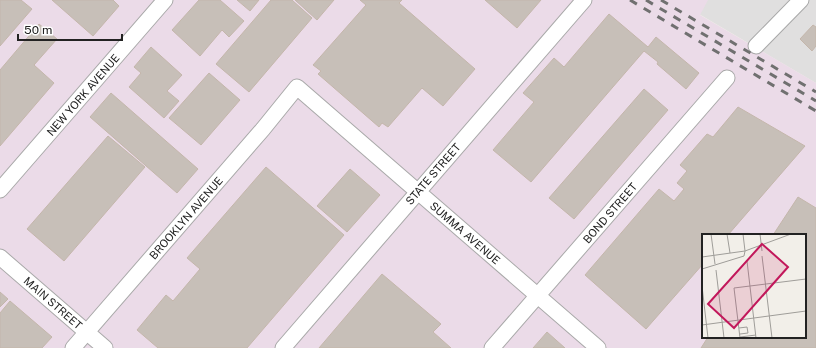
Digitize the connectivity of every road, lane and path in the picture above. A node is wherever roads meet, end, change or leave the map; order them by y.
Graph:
1 (165, 0) edge
2 (584, 0) edge
3 (801, 0) edge
4 (756, 46) dead end
5 (727, 78) dead end
6 (297, 87) joint
7 (0, 190) edge
8 (418, 192) junction
9 (0, 257) edge
10 (538, 296) junction
11 (87, 332) junction
12 (73, 348) edge
13 (105, 348) edge
14 (283, 348) edge
15 (492, 348) edge
16 (598, 348) edge

1 - 7 street, NEW YORK AVENUE
2 - 8 street, STATE STREET
3 - 4 street
5 - 10 street, BOND STREET
6 - 8 street, SUMMA AVENUE
6 - 11 street, BROOKLYN AVENUE
8 - 10 street, SUMMA AVENUE
8 - 14 street, STATE STREET
9 - 11 street, MAIN STREET
10 - 15 street, BOND STREET
10 - 16 street, SUMMA AVENUE
11 - 12 street, BROOKLYN AVENUE
11 - 13 street, MAIN STREET

